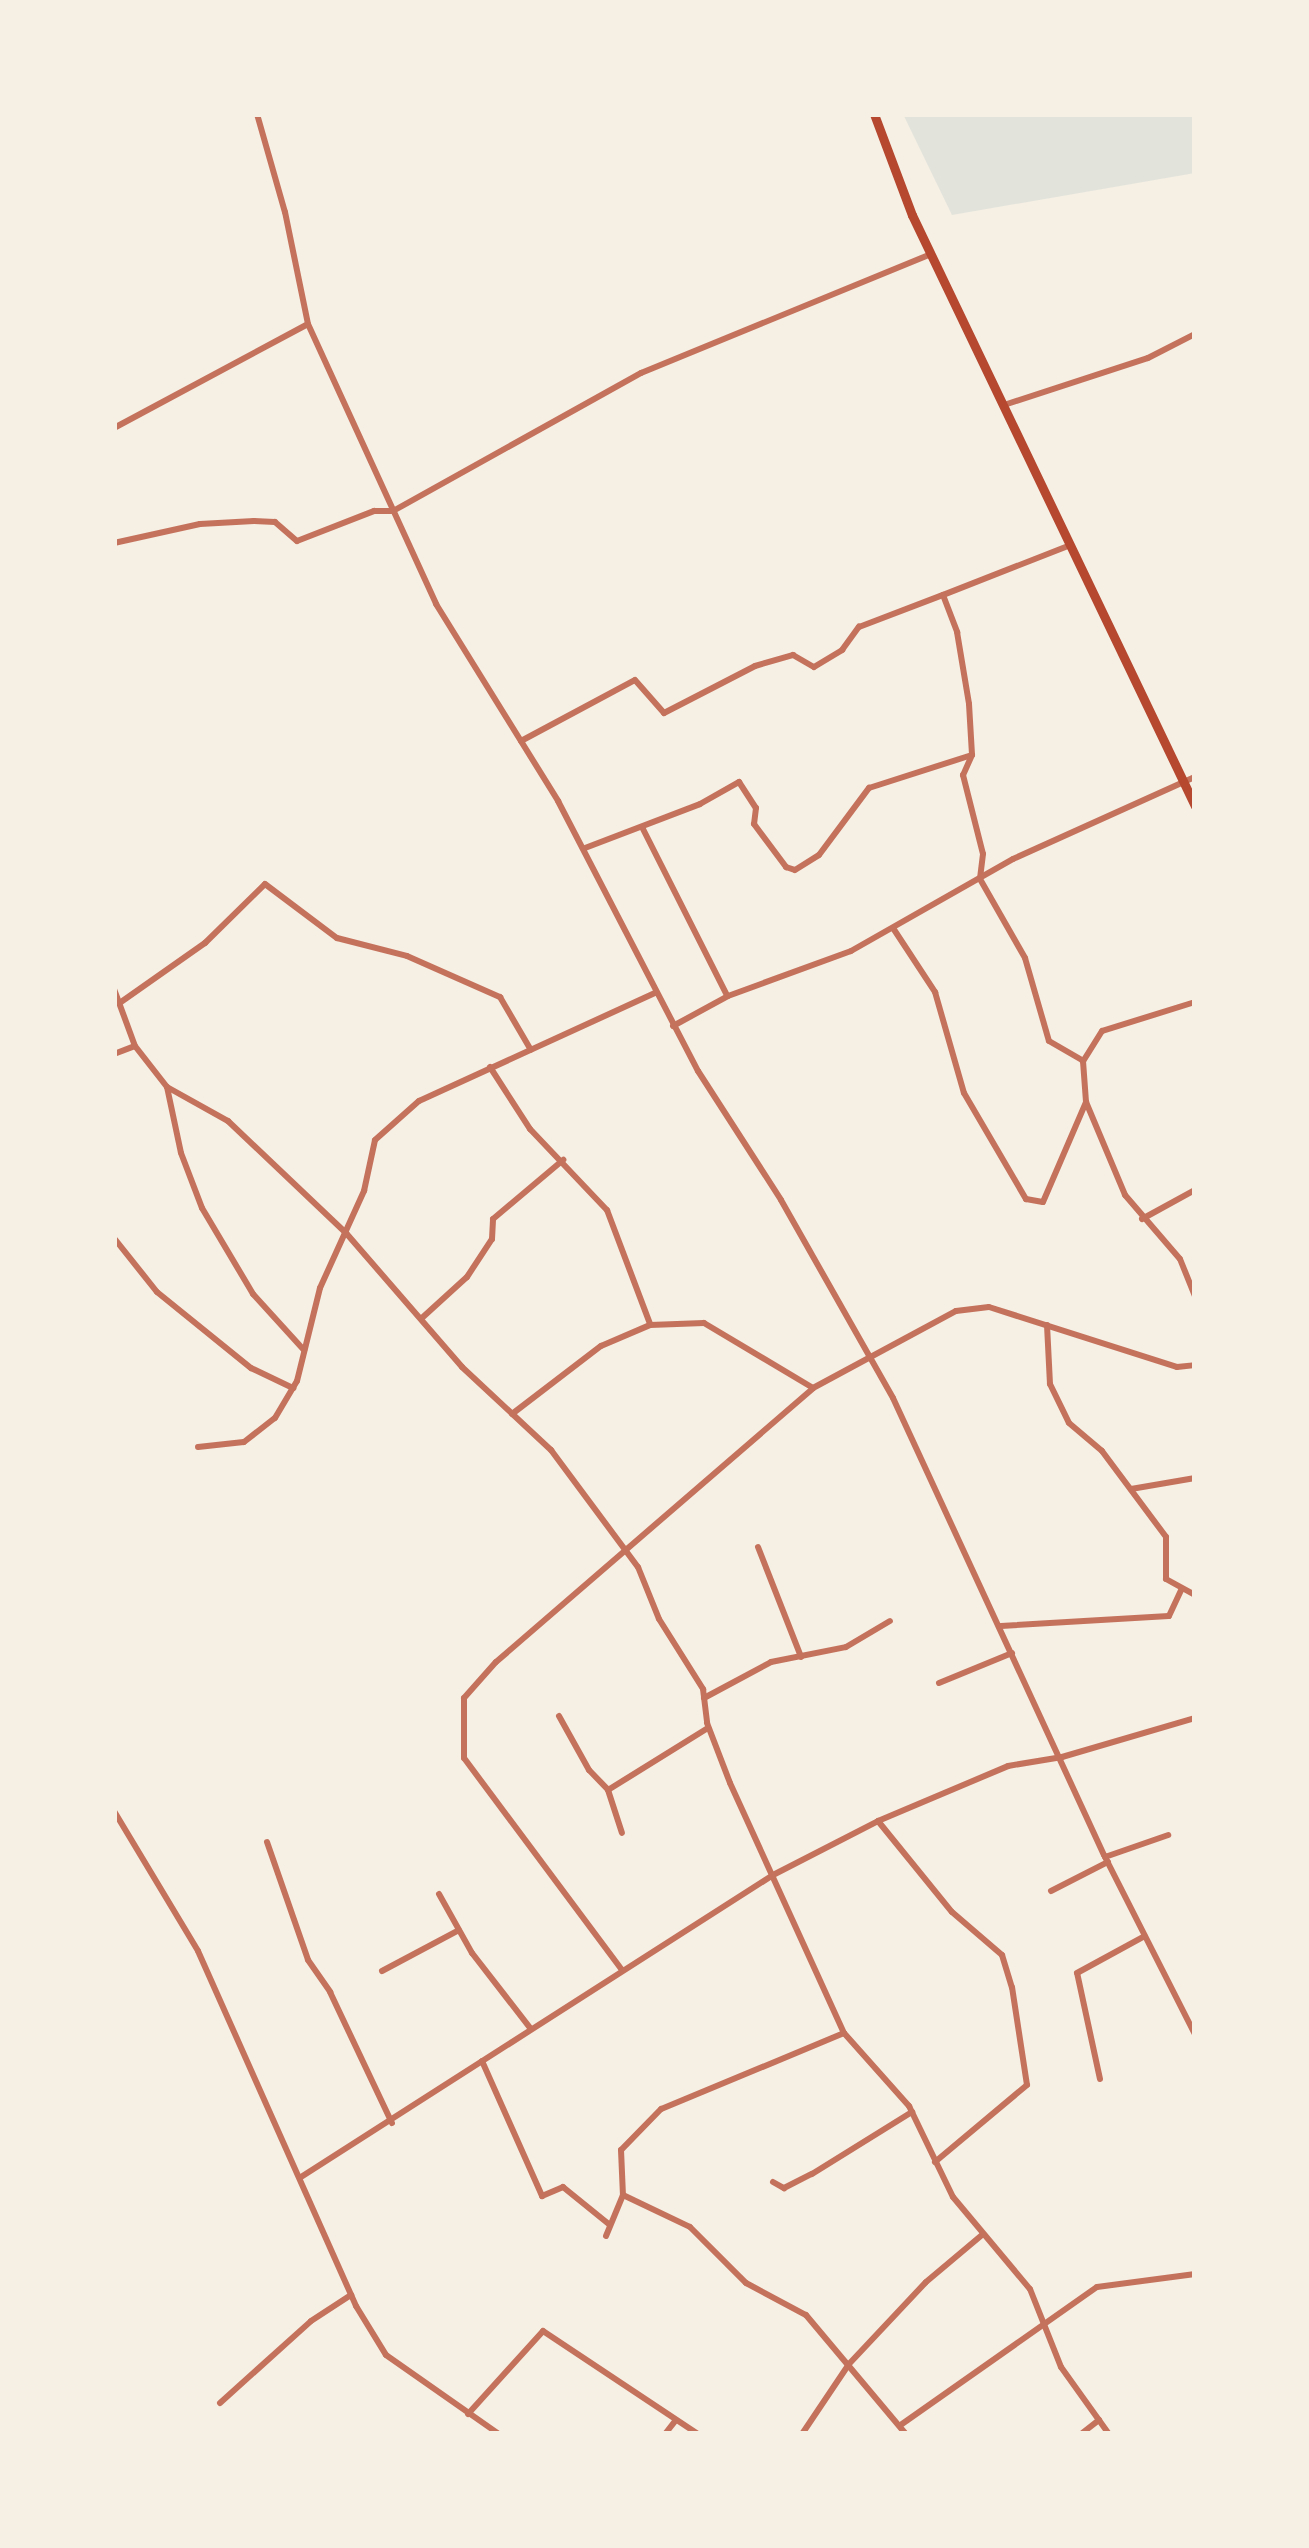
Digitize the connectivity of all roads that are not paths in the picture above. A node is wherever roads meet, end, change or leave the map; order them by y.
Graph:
1 (257, 114) edge
2 (874, 114) edge
3 (931, 254) junction
4 (308, 324) junction
5 (1195, 334) edge
6 (1004, 405) junction
7 (114, 428) edge
8 (394, 511) junction
9 (114, 543) edge
10 (1072, 545) junction
11 (943, 595) junction
12 (521, 741) junction
13 (972, 755) junction
14 (1190, 780) edge
15 (1195, 806) edge
16 (642, 827) junction
17 (584, 848) junction
18 (980, 879) junction
19 (893, 928) junction
20 (114, 989) edge
21 (655, 993) junction
22 (728, 995) junction
23 (1195, 1002) edge
24 (120, 1003) junction
25 (673, 1026) junction
26 (135, 1046) junction
27 (531, 1050) junction
28 (114, 1054) edge
29 (1083, 1061) junction
30 (490, 1066) junction
31 (167, 1087) junction
32 (1086, 1102) junction
33 (563, 1160) junction
34 (1195, 1190) edge
35 (1142, 1219) junction
36 (346, 1233) junction
37 (114, 1238) edge
38 (1195, 1296) edge
39 (423, 1316) junction
40 (650, 1324) junction
41 (1047, 1325) junction
42 (304, 1350) junction
43 (868, 1359) junction
44 (1195, 1365) edge
45 (293, 1388) junction
46 (813, 1388) junction
47 (512, 1414) junction
48 (198, 1447) dead end
49 (1195, 1478) edge
50 (1132, 1489) junction
51 (758, 1547) dead end
52 (624, 1549) junction
53 (1180, 1590) junction
54 (1195, 1595) edge
55 (890, 1621) dead end
56 (1001, 1626) junction
57 (1012, 1652) junction
58 (802, 1657) junction
59 (939, 1683) dead end
60 (704, 1698) junction
61 (559, 1716) dead end
62 (1195, 1718) edge
63 (708, 1727) junction
64 (1062, 1756) junction
65 (608, 1790) junction
66 (114, 1811) edge
67 (878, 1820) junction
68 (622, 1833) dead end
69 (1168, 1835) dead end
70 (267, 1842) dead end
71 (1106, 1860) junction
72 (773, 1876) junction
73 (1051, 1891) dead end
74 (440, 1894) dead end
75 (459, 1930) junction
76 (1145, 1936) junction
77 (622, 1970) junction
78 (382, 1971) dead end
79 (530, 2030) junction
80 (844, 2033) junction
81 (1195, 2034) edge
82 (482, 2061) junction
83 (1100, 2079) dead end
84 (912, 2112) junction
85 (392, 2123) junction
86 (935, 2162) junction
87 (301, 2177) junction
88 (773, 2182) dead end
89 (622, 2195) junction
90 (610, 2225) junction
91 (982, 2235) junction
92 (607, 2236) dead end
93 (1195, 2274) edge
94 (351, 2295) junction
95 (1046, 2318) junction
96 (849, 2364) junction
97 (220, 2403) dead end
98 (468, 2414) junction
99 (1099, 2420) junction
100 (675, 2421) junction
101 (901, 2424) junction
102 (499, 2434) edge
103 (665, 2434) edge
104 (698, 2434) edge
105 (802, 2434) edge
106 (906, 2434) edge
107 (1081, 2434) edge
108 (1109, 2434) edge

1 - 4 street
2 - 3 main road
3 - 6 main road
3 - 8 street
4 - 7 street
4 - 8 street
5 - 6 street
6 - 10 main road
8 - 9 street
8 - 12 street
10 - 11 street
10 - 14 main road
11 - 12 street
11 - 13 street
12 - 17 street
13 - 16 street
13 - 18 street
14 - 15 main road
14 - 18 street
16 - 17 street
16 - 22 street
17 - 21 street
18 - 19 street
18 - 29 street
19 - 22 street
19 - 32 street
20 - 24 street
21 - 25 street
21 - 27 street
22 - 25 street
23 - 29 street
24 - 26 street
24 - 27 street
25 - 43 street
26 - 28 street
26 - 31 street
27 - 30 street
29 - 32 street
30 - 33 street
30 - 36 street
31 - 36 street
31 - 42 street
32 - 35 street
33 - 39 street
33 - 40 street
34 - 35 street
35 - 38 street
36 - 39 street
36 - 42 street
37 - 45 street
39 - 47 street
40 - 46 street
40 - 47 street
41 - 43 street
41 - 44 street
41 - 50 street
42 - 45 street
43 - 46 street
43 - 56 street
45 - 48 street
46 - 52 street
47 - 52 street
49 - 50 street
50 - 53 street
51 - 58 street
52 - 60 street
52 - 77 street
53 - 54 street
53 - 56 street
55 - 58 street
56 - 57 street
57 - 59 street
57 - 64 street
58 - 60 street
60 - 63 street
61 - 65 street
62 - 64 street
63 - 65 street
63 - 72 street
64 - 67 street
64 - 71 street
65 - 68 street
66 - 87 street
67 - 72 street
67 - 86 street
69 - 71 street
70 - 85 street
71 - 73 street
71 - 76 street
72 - 77 street
72 - 80 street
74 - 75 street
75 - 78 street
75 - 79 street
76 - 81 street
76 - 83 street
77 - 79 street
79 - 82 street
80 - 84 street
80 - 89 street
82 - 85 street
82 - 90 street
84 - 86 street
84 - 88 street
85 - 87 street
86 - 91 street
87 - 94 street
89 - 90 street
89 - 96 street
90 - 92 street
91 - 95 street
91 - 96 street
93 - 95 street
94 - 97 street
94 - 98 street
95 - 99 street
95 - 101 street
96 - 101 street
96 - 105 street
98 - 100 street
98 - 102 street
99 - 107 street
99 - 108 street
100 - 103 street
100 - 104 street
101 - 106 street

